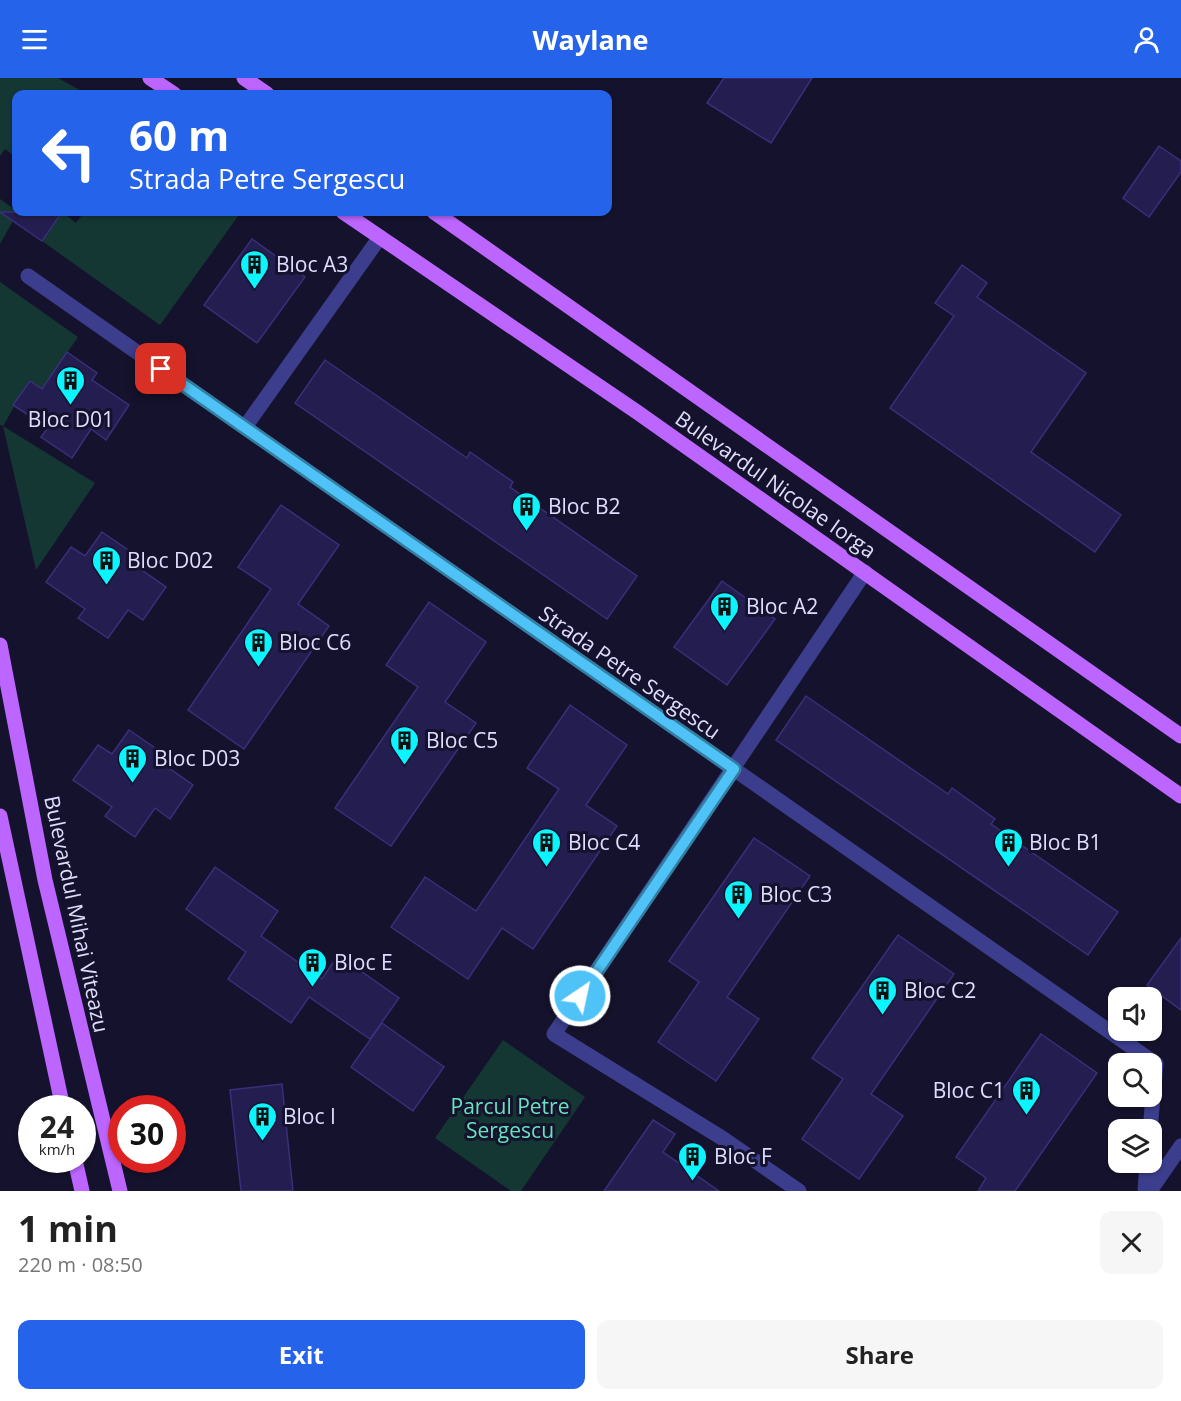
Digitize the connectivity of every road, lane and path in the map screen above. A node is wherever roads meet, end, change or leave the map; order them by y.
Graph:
1 (150, 78) edge
2 (244, 78) edge
3 (168, 90) edge
4 (261, 90) edge
5 (349, 216) edge
6 (440, 216) edge
7 (380, 237) junction
8 (28, 276) dead end
9 (245, 427) junction
10 (865, 572) junction
11 (0, 645) edge
12 (7, 722) edge
13 (1181, 736) edge
14 (734, 769) junction
15 (1181, 796) edge
16 (0, 816) edge
17 (60, 1095) edge
18 (1151, 1119) edge
19 (1181, 1146) edge
20 (78, 1173) edge
21 (1146, 1173) edge
22 (82, 1191) edge
23 (120, 1191) edge
24 (799, 1191) edge
25 (1144, 1191) edge
26 (1150, 1191) edge

1 - 3 main road
2 - 4 main road
5 - 7 main road, Bulevardul Nicolae Iorga
6 - 13 main road, Bulevardul Nicolae Iorga
7 - 9 street
7 - 10 main road, Bulevardul Nicolae Iorga
8 - 9 street, Strada Petre Sergescu
9 - 14 street, Strada Petre Sergescu
10 - 14 street
10 - 15 main road, Bulevardul Nicolae Iorga
11 - 12 main road, Bulevardul Mihai Viteazu
12 - 23 main road, Bulevardul Mihai Viteazu
14 - 18 street, Strada Petre Sergescu
14 - 24 street
16 - 17 main road
19 - 26 street
20 - 22 main road
21 - 25 street

